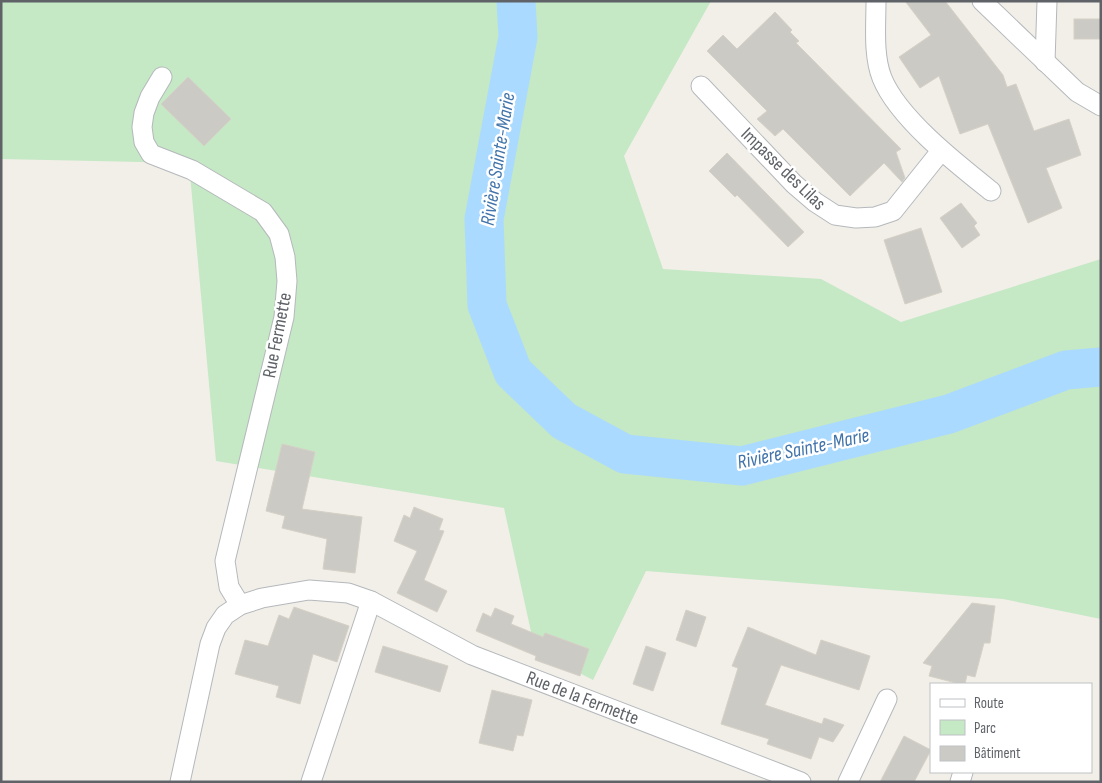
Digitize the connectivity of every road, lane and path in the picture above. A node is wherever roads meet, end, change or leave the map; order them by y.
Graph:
1 (876, 1) edge
2 (982, 1) edge
3 (1047, 1) edge
4 (1045, 62) junction
5 (162, 77) dead end
6 (702, 86) dead end
7 (1101, 106) edge
8 (940, 151) junction
9 (991, 191) dead end
10 (370, 601) junction
11 (240, 604) junction
12 (887, 699) dead end
13 (180, 782) edge
14 (311, 782) edge
15 (801, 782) edge
16 (848, 782) edge

1 - 8 street
2 - 4 street
3 - 4 street
4 - 7 street
5 - 11 street, Rue Fermette
6 - 8 street, Impasse des Lilas
8 - 9 street
10 - 11 street, Rue de la Fermette
10 - 14 street
10 - 15 street, Rue de la Fermette
11 - 13 street, Rue de la Fermette
12 - 16 street

